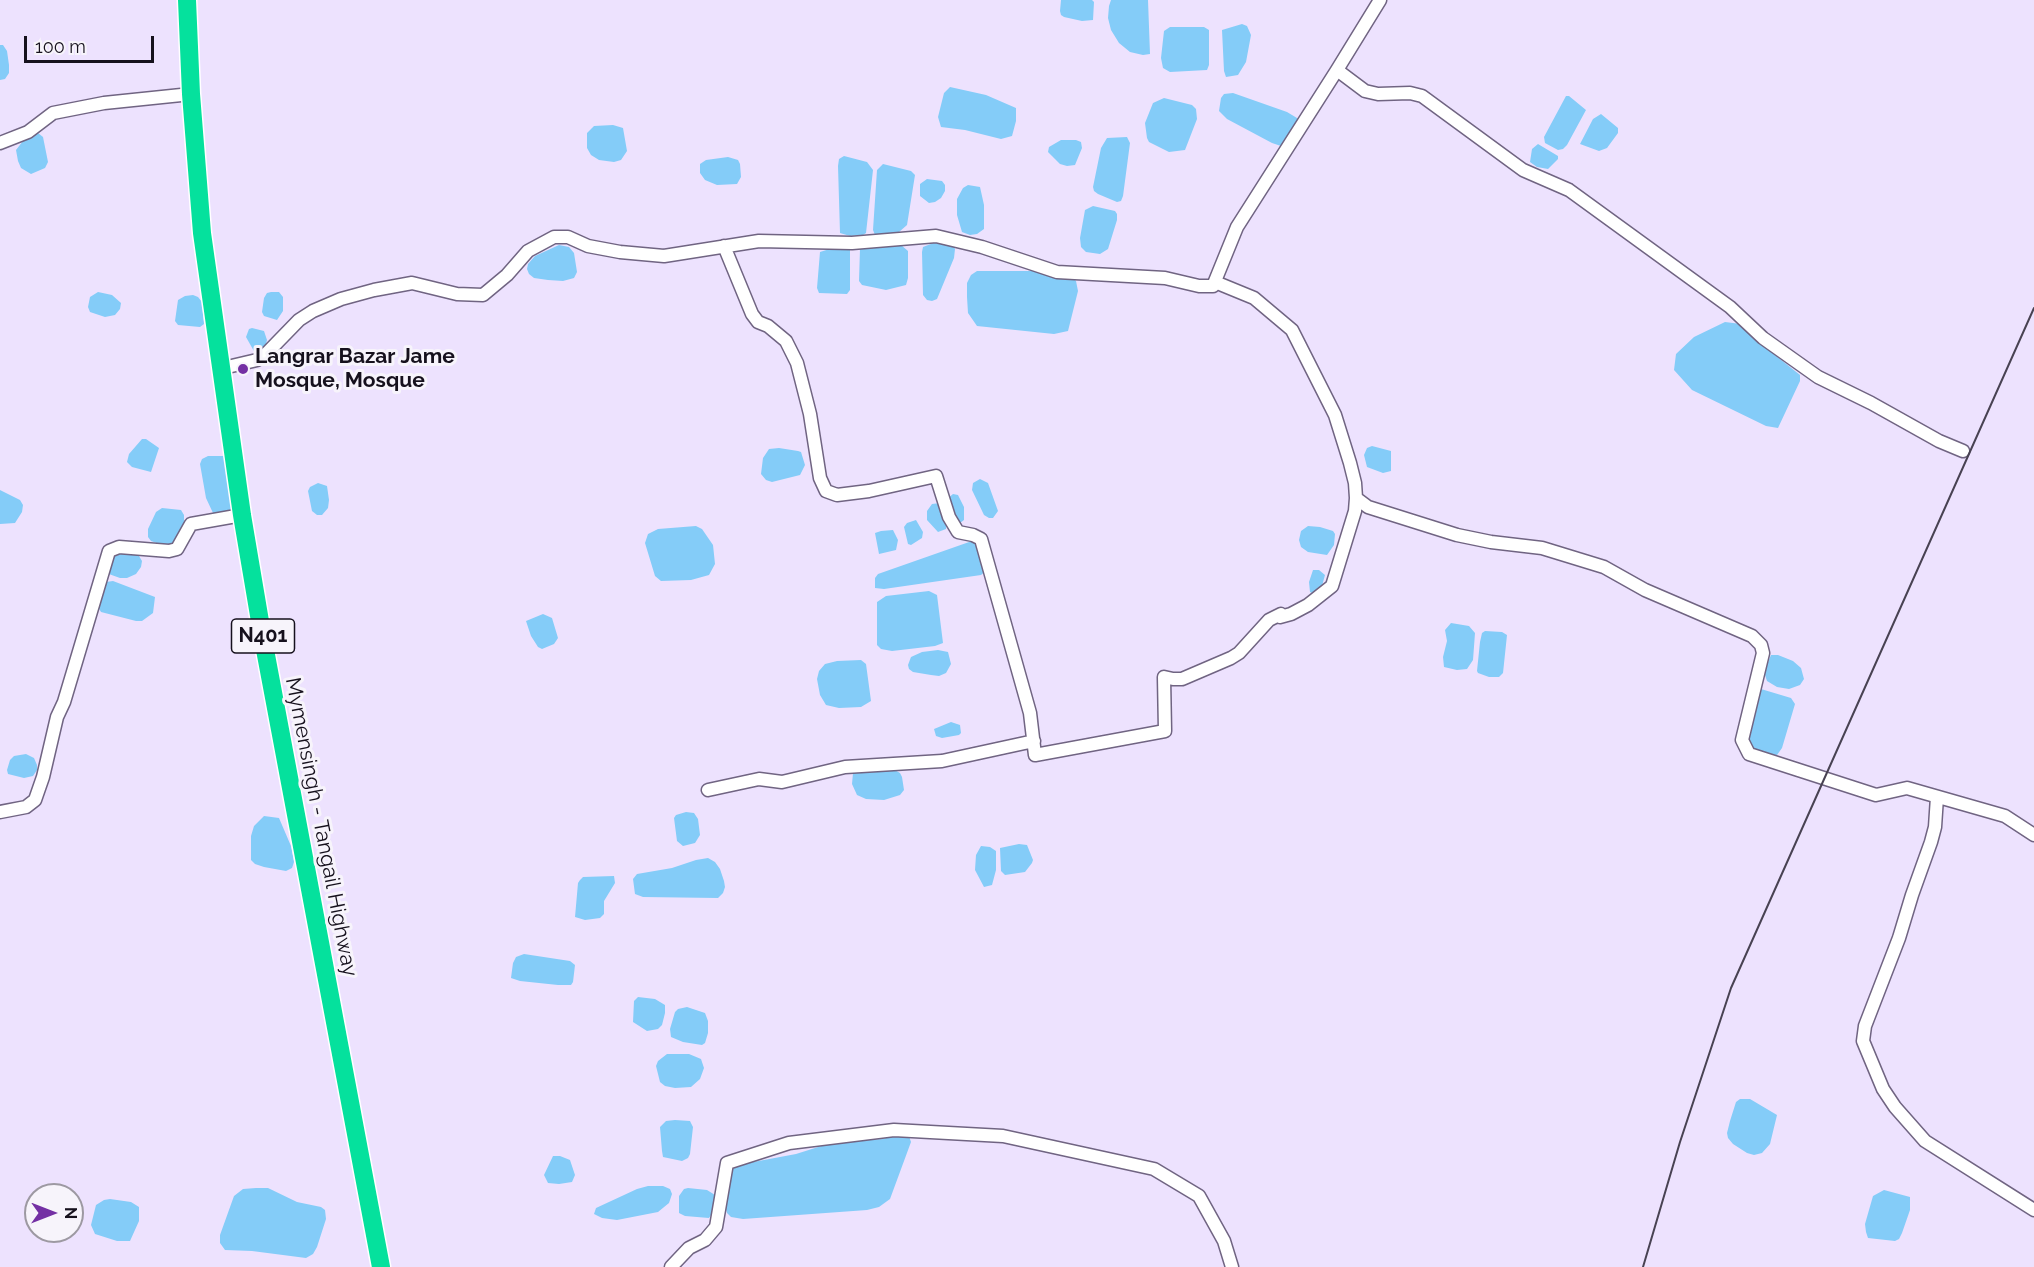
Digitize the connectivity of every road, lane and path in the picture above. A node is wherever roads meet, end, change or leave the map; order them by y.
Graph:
1 (187, 0) edge
2 (1380, 0) edge
3 (1338, 70) junction
4 (191, 94) junction
5 (0, 143) edge
6 (724, 246) junction
7 (1215, 282) junction
8 (222, 368) junction
9 (1963, 451) dead end
10 (1356, 498) junction
11 (242, 515) junction
12 (1034, 741) junction
13 (708, 790) dead end
14 (1937, 797) junction
15 (0, 812) edge
16 (2034, 835) edge
17 (2034, 1210) edge
18 (381, 1267) edge
19 (671, 1267) edge
20 (1232, 1267) edge

1 - 4 highway, Mymensingh - Tangail Highway / N401
2 - 3 street
3 - 7 street
3 - 9 street
4 - 5 street
4 - 8 highway, Mymensingh - Tangail Highway / N401
6 - 7 street
6 - 8 street
6 - 12 street
7 - 10 street
8 - 11 highway, Mymensingh - Tangail Highway / N401
10 - 12 street
10 - 14 street
11 - 15 street
11 - 18 highway, Mymensingh - Tangail Highway / N401
12 - 13 street
14 - 16 street
14 - 17 street
19 - 20 street

